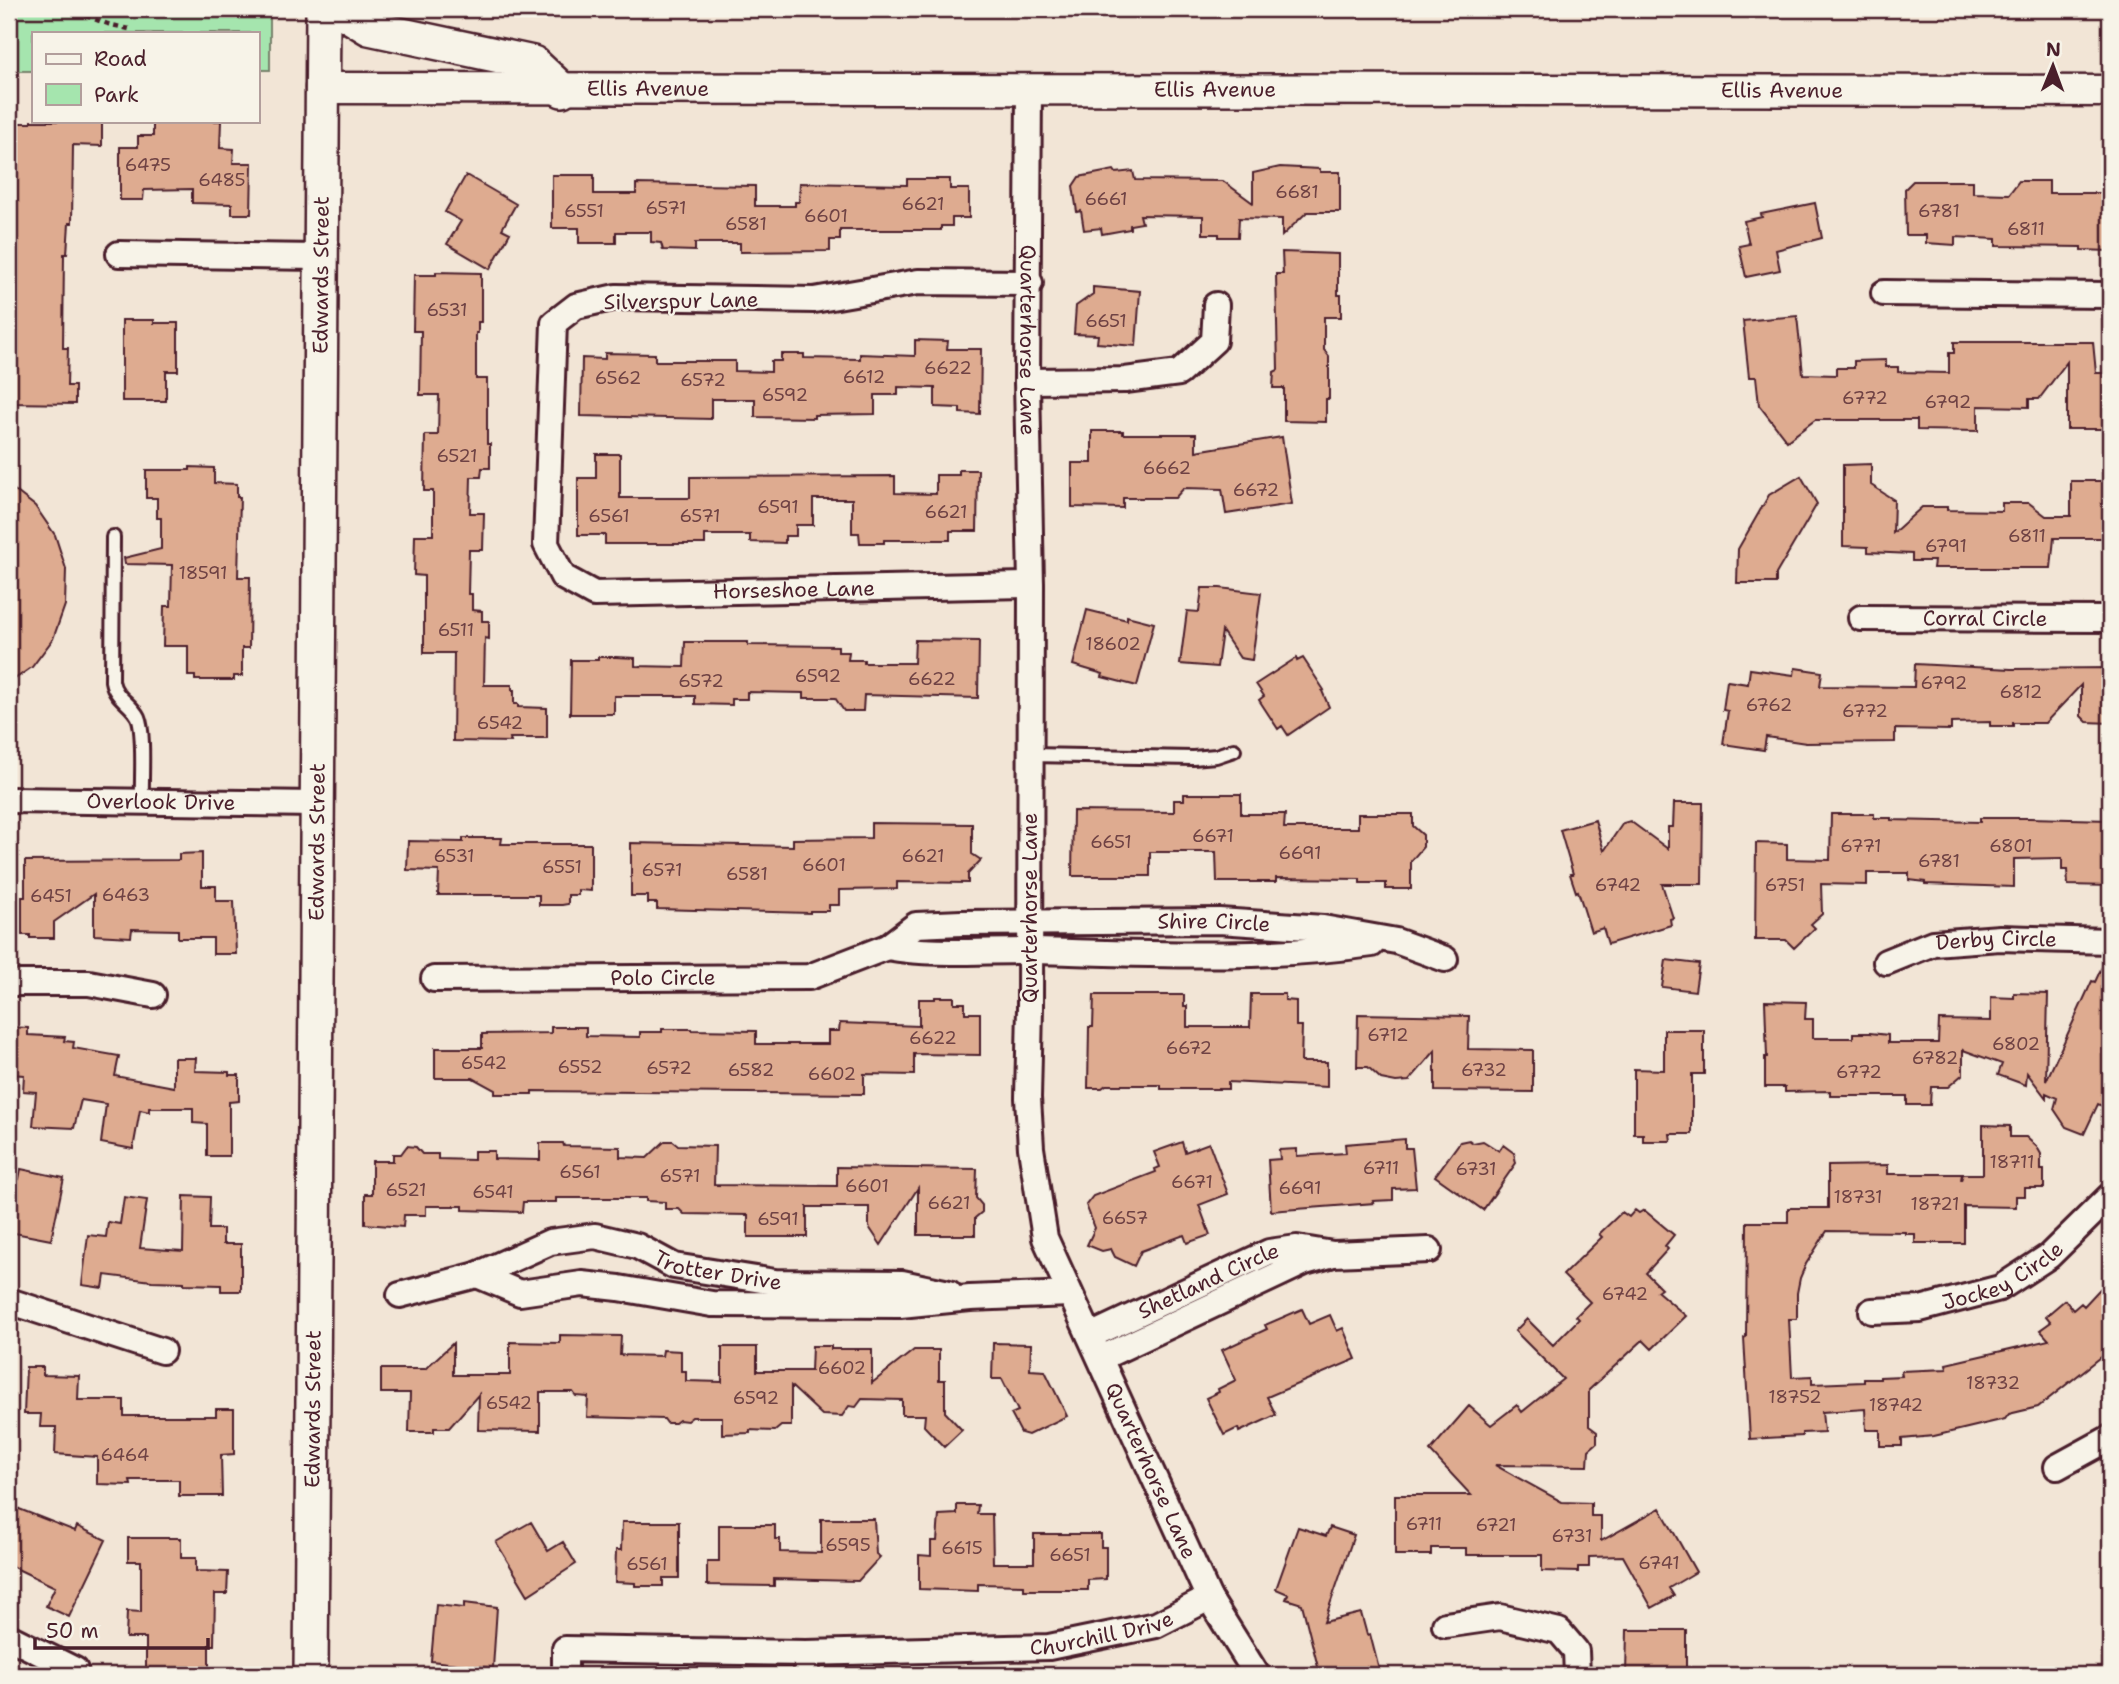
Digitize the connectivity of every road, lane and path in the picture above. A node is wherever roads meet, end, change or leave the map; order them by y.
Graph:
1 (67, 9) edge
2 (323, 9) edge
3 (338, 9) edge
4 (133, 30) dead end
5 (321, 88) junction
6 (562, 90) junction
7 (1029, 90) junction
8 (2110, 91) edge
9 (119, 254) dead end
10 (319, 257) junction
11 (1030, 283) junction
12 (1884, 293) dead end
13 (2110, 295) edge
14 (1216, 305) dead end
15 (1027, 381) junction
16 (113, 537) dead end
17 (563, 577) joint
18 (1031, 585) junction
19 (1861, 618) dead end
20 (2110, 619) edge
21 (1234, 750) dead end
22 (1030, 755) junction
23 (9, 800) edge
24 (142, 802) junction
25 (315, 804) junction
26 (1030, 923) junction
27 (1396, 941) junction
28 (2110, 941) edge
29 (887, 947) junction
30 (1030, 951) junction
31 (1445, 959) dead end
32 (1886, 962) dead end
33 (434, 979) dead end
34 (9, 983) edge
35 (153, 995) dead end
36 (2110, 1196) edge
37 (1429, 1250) dead end
38 (477, 1275) junction
39 (1070, 1294) junction
40 (400, 1295) dead end
41 (970, 1298) junction
42 (9, 1301) edge
43 (1872, 1311) dead end
44 (1096, 1347) junction
45 (162, 1351) dead end
46 (2110, 1438) edge
47 (2057, 1467) dead end
48 (1209, 1598) junction
49 (1445, 1625) dead end
50 (9, 1637) edge
51 (806, 1664) edge
52 (75, 1670) dead end
53 (311, 1675) edge
54 (565, 1675) edge
55 (1257, 1675) edge
56 (1577, 1675) edge

1 - 4 path
2 - 5 main road, Edwards Street
3 - 6 main road
5 - 6 street, Ellis Avenue
5 - 10 main road, Edwards Street
6 - 7 street, Ellis Avenue
7 - 8 street, Ellis Avenue
7 - 11 street, Quarterhorse Lane
9 - 10 street
10 - 25 main road, Edwards Street
11 - 15 street, Quarterhorse Lane
11 - 17 street, Silverspur Lane
12 - 13 street
14 - 15 street
15 - 18 street, Quarterhorse Lane
16 - 24 lane
17 - 18 street, Horseshoe Lane
18 - 22 street, Quarterhorse Lane
19 - 20 street, Corral Circle
21 - 22 lane
22 - 26 street, Quarterhorse Lane
23 - 24 street, Overlook Drive
24 - 25 street, Overlook Drive
25 - 53 main road, Edwards Street
26 - 27 street, Shire Circle
26 - 29 street, Polo Circle
26 - 30 street, Quarterhorse Lane
27 - 30 street, Shire Circle
27 - 31 street, Shire Circle
28 - 32 street, Derby Circle
29 - 30 street
29 - 33 street, Polo Circle
30 - 39 street, Quarterhorse Lane
34 - 35 street
36 - 43 street, Jockey Circle
37 - 44 street, Shetland Circle
38 - 40 street, Trotter Drive
38 - 41 street, Trotter Drive
38 - 41 street, Trotter Drive
39 - 41 street, Trotter Drive
39 - 44 street, Quarterhorse Lane
42 - 45 street
44 - 48 street, Quarterhorse Lane
46 - 47 street
48 - 51 street, Churchill Drive
48 - 55 street, Quarterhorse Lane
49 - 56 street
50 - 52 street
51 - 54 street, Churchill Drive

